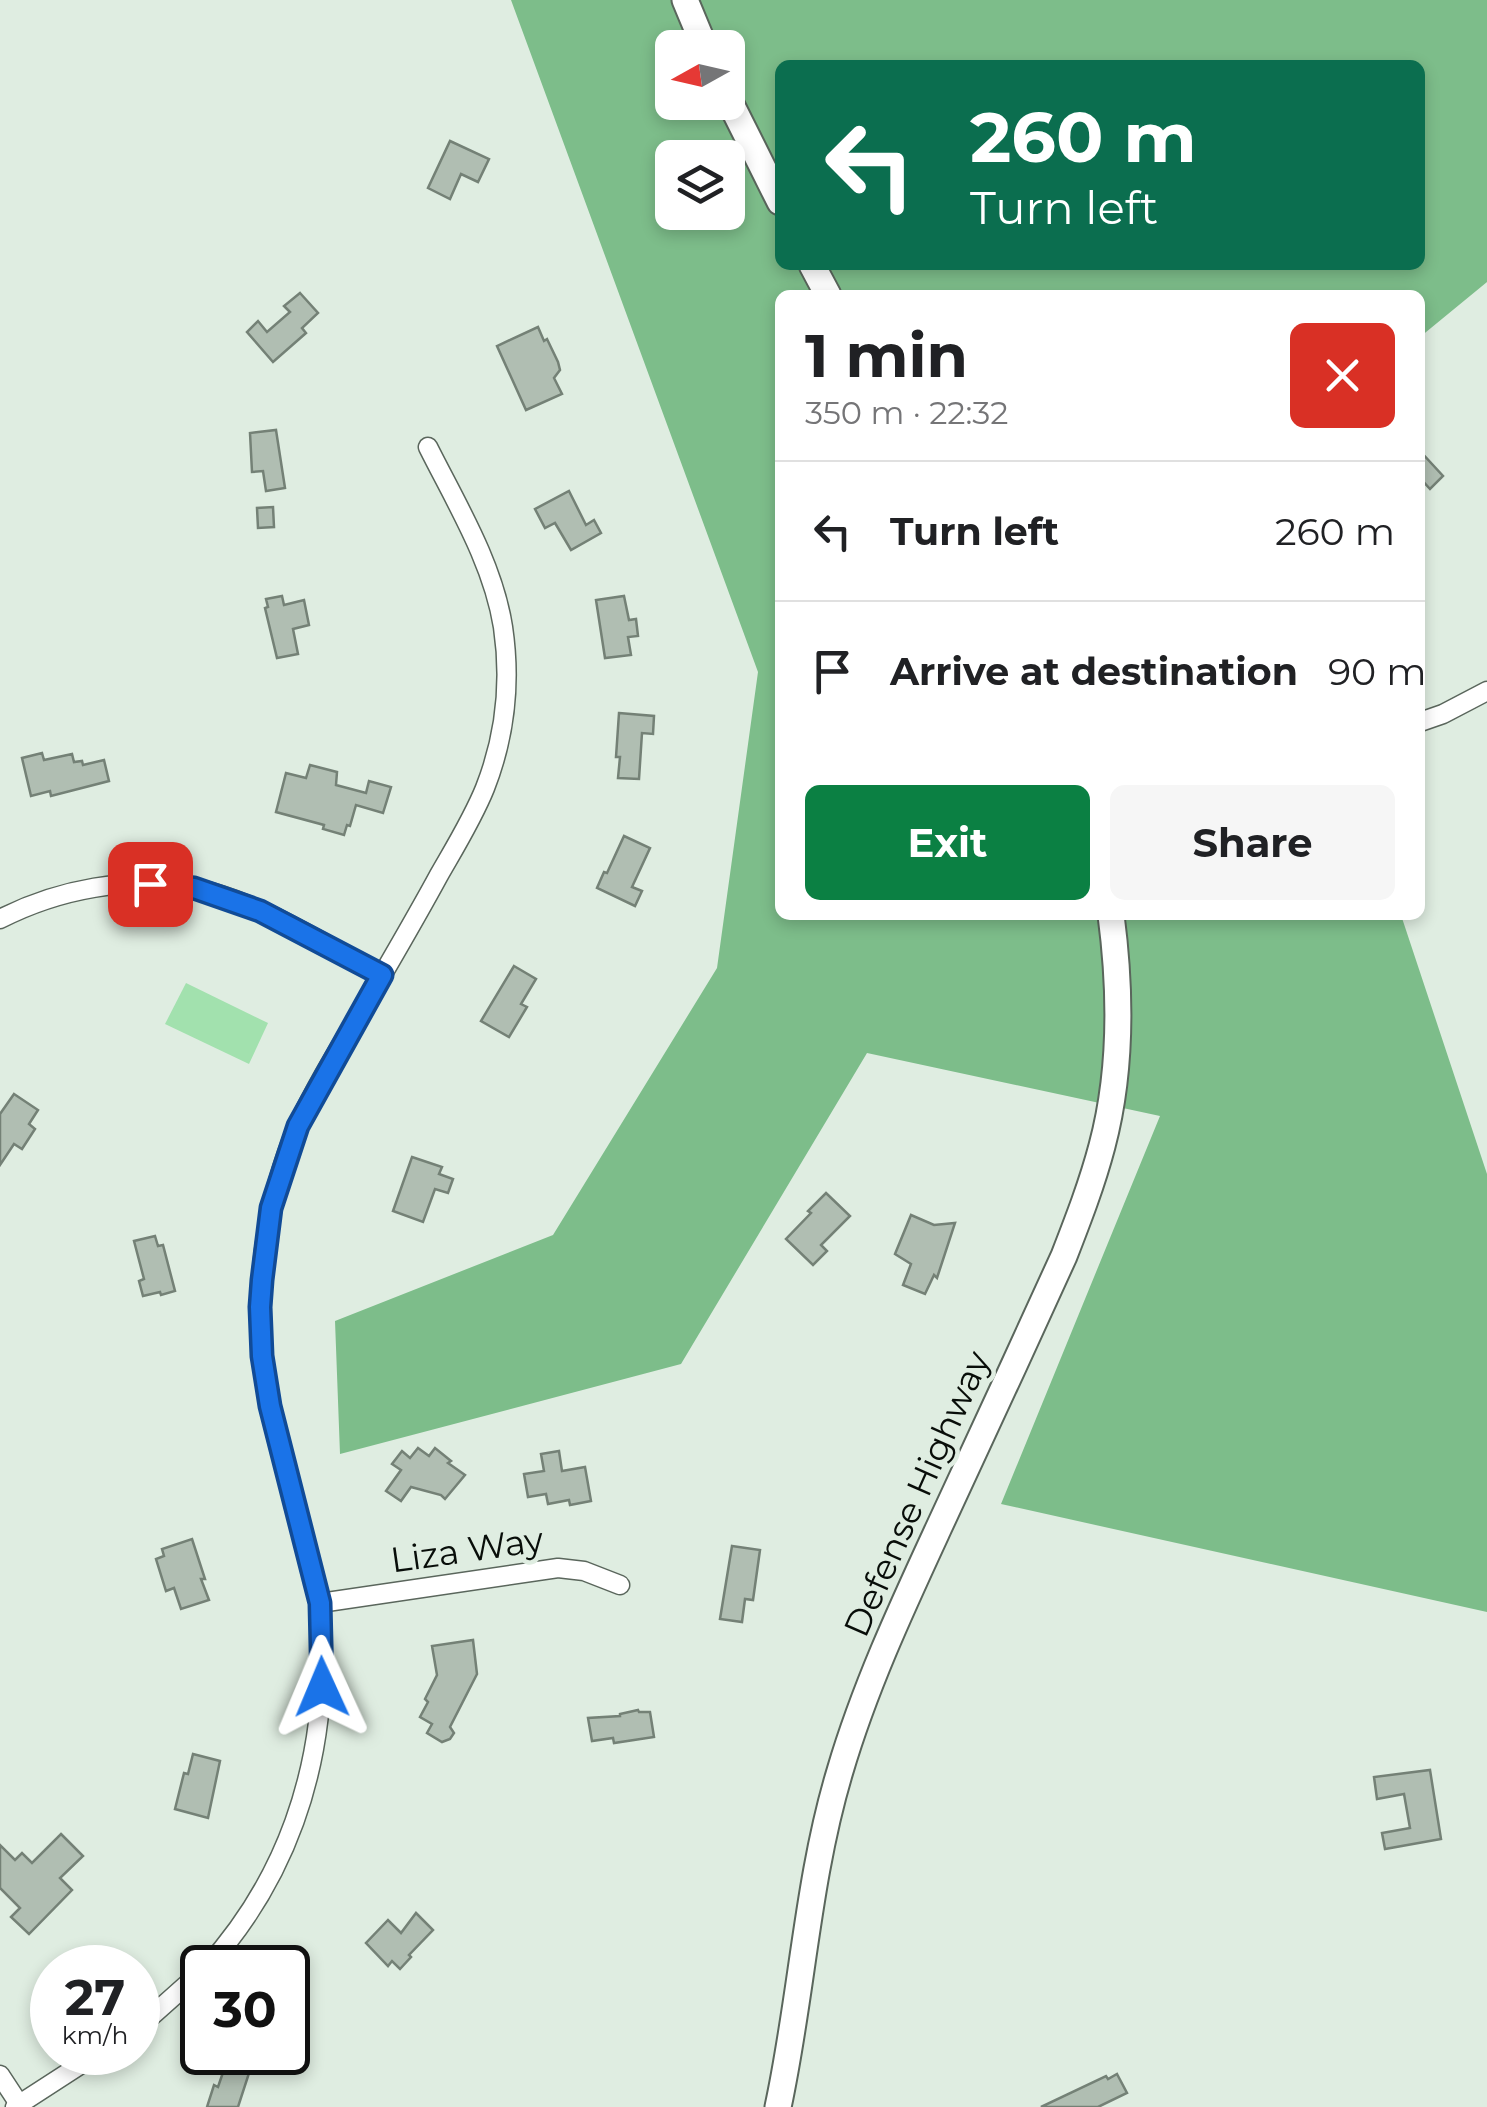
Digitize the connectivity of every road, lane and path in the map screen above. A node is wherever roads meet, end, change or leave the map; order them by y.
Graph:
1 (685, 0) edge
2 (698, 30) edge
3 (739, 120) edge
4 (775, 192) edge
5 (428, 447) dead end
6 (1487, 691) edge
7 (1425, 720) edge
8 (0, 919) edge
9 (1111, 920) edge
10 (382, 975) junction
11 (620, 1585) dead end
12 (320, 1603) junction
13 (226, 1945) edge
14 (180, 1991) edge
15 (160, 2009) edge
16 (0, 2075) edge
17 (65, 2075) edge
18 (18, 2106) edge
19 (778, 2107) edge

1 - 2 main road
3 - 4 main road
5 - 10 street
6 - 7 street
8 - 10 street
9 - 19 main road, Defense Highway
10 - 12 street
11 - 12 street, Liza Way
12 - 13 street
14 - 15 street
16 - 18 street
17 - 18 street

